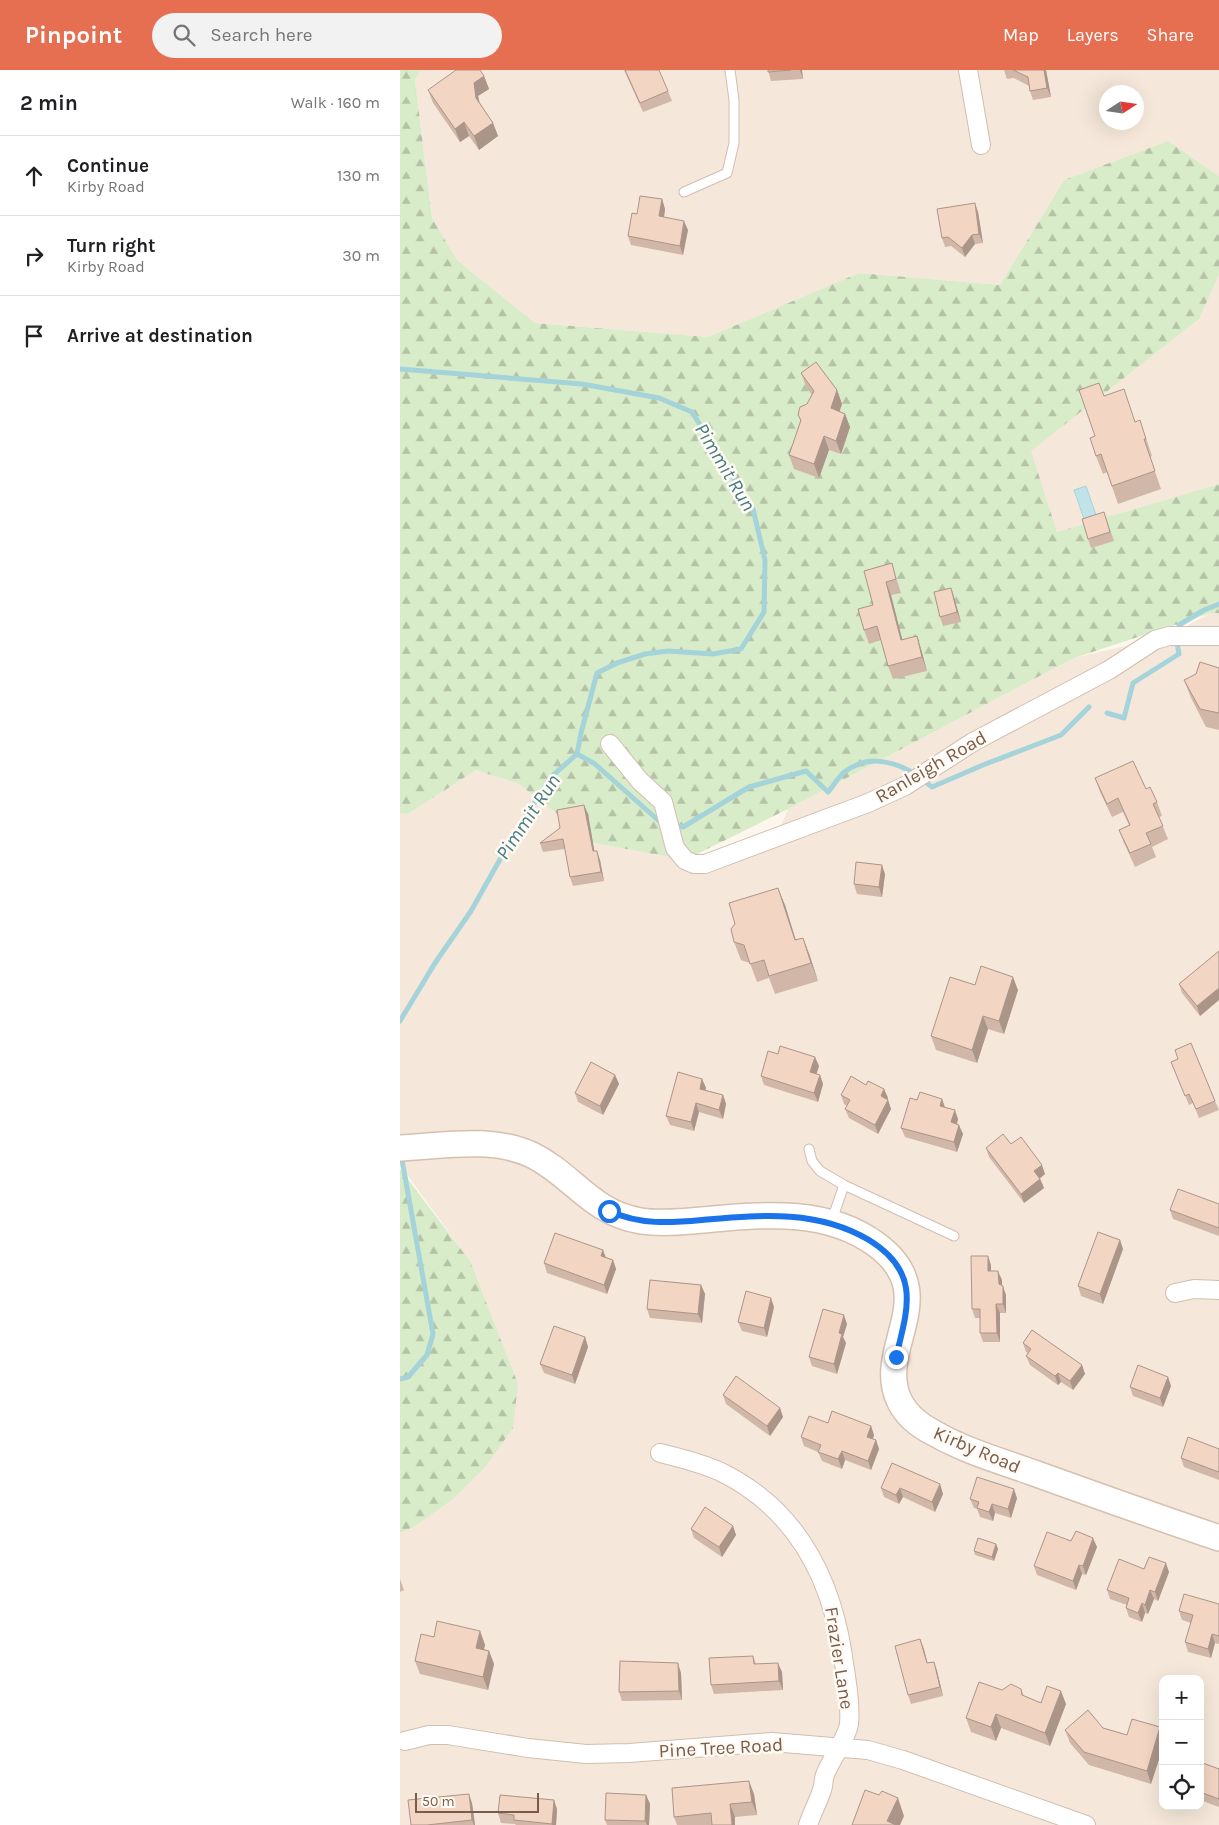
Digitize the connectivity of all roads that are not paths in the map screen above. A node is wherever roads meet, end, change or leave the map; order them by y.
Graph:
1 (730, 70) edge
2 (968, 70) edge
3 (981, 145) dead end
4 (684, 192) dead end
5 (1219, 636) edge
6 (610, 744) dead end
7 (409, 1148) edge
8 (809, 1149) dead end
9 (844, 1185) junction
10 (831, 1223) junction
11 (954, 1236) dead end
12 (1219, 1290) edge
13 (1175, 1293) dead end
14 (660, 1453) dead end
15 (1219, 1538) edge
16 (405, 1741) dead end
17 (839, 1747) junction
18 (808, 1825) edge
19 (1086, 1825) edge

1 - 4 lane
2 - 3 street
5 - 6 street, Ranleigh Road
7 - 10 main road, Kirby Road
8 - 9 lane
9 - 10 lane
9 - 11 lane
10 - 15 main road, Kirby Road
12 - 13 street
14 - 17 street, Frazier Lane
16 - 17 street, Pine Tree Road
17 - 18 street, Frazier Lane
17 - 19 street, Pine Tree Road

